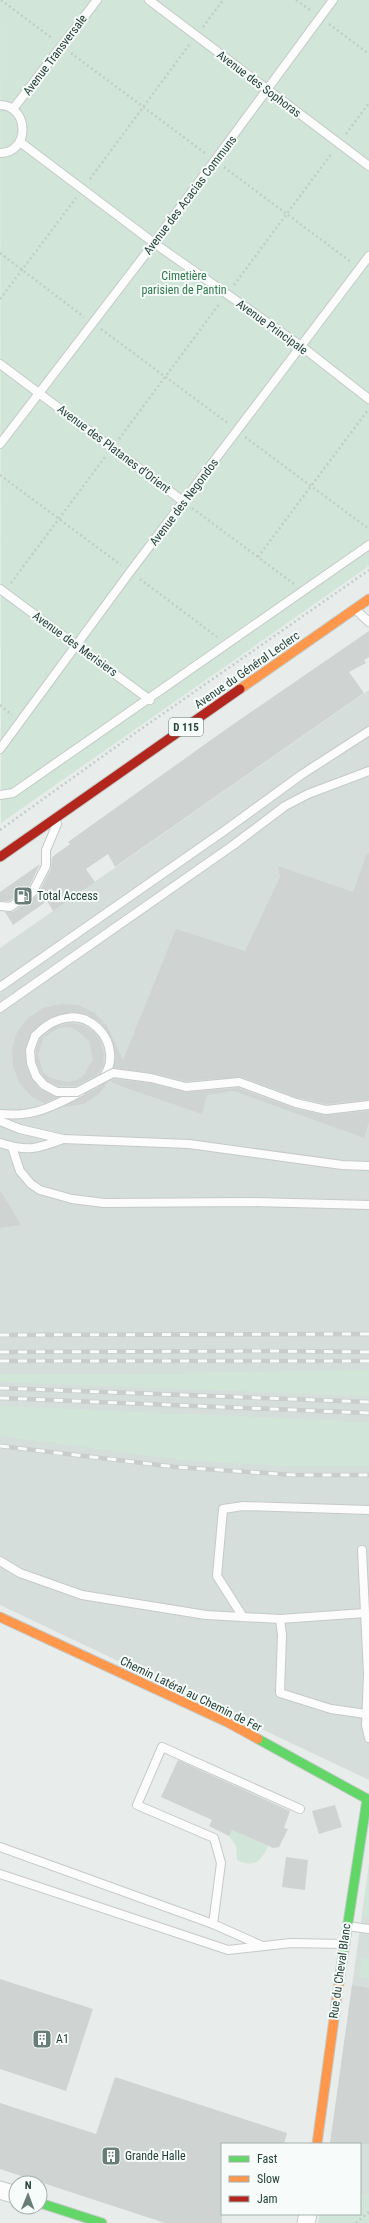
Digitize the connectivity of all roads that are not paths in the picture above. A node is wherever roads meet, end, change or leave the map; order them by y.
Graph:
1 (97, 0) edge
2 (149, 0) edge
3 (333, 0) edge
4 (267, 90) junction
5 (0, 105) edge
6 (14, 109) junction
7 (20, 142) junction
8 (0, 153) edge
9 (369, 166) edge
10 (154, 243) junction
11 (369, 256) edge
12 (301, 346) junction
13 (0, 364) edge
14 (39, 392) junction
15 (369, 399) edge
16 (0, 444) edge
17 (184, 502) junction
18 (369, 545) edge
19 (2, 591) edge
20 (369, 598) edge
21 (355, 608) junction
22 (369, 622) edge
23 (77, 645) junction
24 (150, 700) junction
25 (369, 731) edge
26 (0, 749) edge
27 (369, 771) edge
28 (0, 795) edge
29 (60, 815) junction
30 (1, 854) edge
31 (0, 906) edge
32 (0, 987) edge
33 (0, 1008) edge
34 (369, 1105) edge
35 (0, 1114) edge
36 (0, 1121) edge
37 (63, 1139) junction
38 (0, 1143) edge
39 (12, 1147) junction
40 (369, 1166) edge
41 (369, 1205) edge
42 (369, 1510) edge
43 (362, 1550) dead end
44 (0, 1561) edge
45 (365, 1613) junction
46 (0, 1617) edge
47 (243, 1617) junction
48 (280, 1619) junction
49 (366, 1714) junction
50 (369, 1738) edge
51 (366, 1797) edge
52 (300, 1809) dead end
53 (0, 1847) edge
54 (0, 1874) edge
55 (213, 1924) junction
56 (346, 1926) junction
57 (369, 1929) edge
58 (344, 1944) junction
59 (261, 1946) junction
60 (317, 2143) edge
61 (48, 2206) edge
62 (102, 2223) edge

1 - 6 lane, Avenue Transversale
2 - 4 lane, Avenue des Sophoras
3 - 4 lane, Avenue des Acacias Communs
4 - 9 lane, Avenue des Sophoras
4 - 10 lane, Avenue des Acacias Communs
5 - 6 lane
6 - 7 lane
7 - 8 lane
7 - 10 lane, Avenue Principale
10 - 12 lane, Avenue Principale
10 - 14 lane, Avenue des Acacias Communs
11 - 12 lane, Avenue des Negondos
12 - 15 lane, Avenue Principale
12 - 17 lane, Avenue des Negondos
13 - 14 lane, Avenue des Platanes d'Orient
14 - 16 lane, Avenue des Acacias Communs
14 - 17 lane, Avenue des Platanes d'Orient
17 - 23 lane, Avenue des Negondos
18 - 24 lane
19 - 23 lane, Avenue des Merisiers
20 - 21 street, Avenue du Général Leclerc / D 115
21 - 22 lane
21 - 29 street, Avenue du Général Leclerc / D 115
23 - 24 lane, Avenue des Merisiers
23 - 26 lane, Avenue des Negondos
24 - 28 lane
25 - 32 lane
27 - 33 lane
29 - 30 street, Avenue du Général Leclerc / D 115
29 - 31 lane
34 - 35 lane, bridge
36 - 37 lane
37 - 39 lane
37 - 40 lane
38 - 39 lane
39 - 41 lane
42 - 47 lane
43 - 45 lane
44 - 47 lane
45 - 48 lane
45 - 49 lane
46 - 51 street, Chemin Latéral au Chemin de Fer
47 - 48 lane
48 - 49 lane
49 - 50 lane
51 - 56 street, Rue du Cheval Blanc
52 - 55 lane
53 - 55 lane
54 - 59 lane
55 - 59 lane
56 - 57 lane
56 - 58 street, Rue du Cheval Blanc
58 - 59 lane
58 - 60 street, Rue du Cheval Blanc
61 - 62 street

